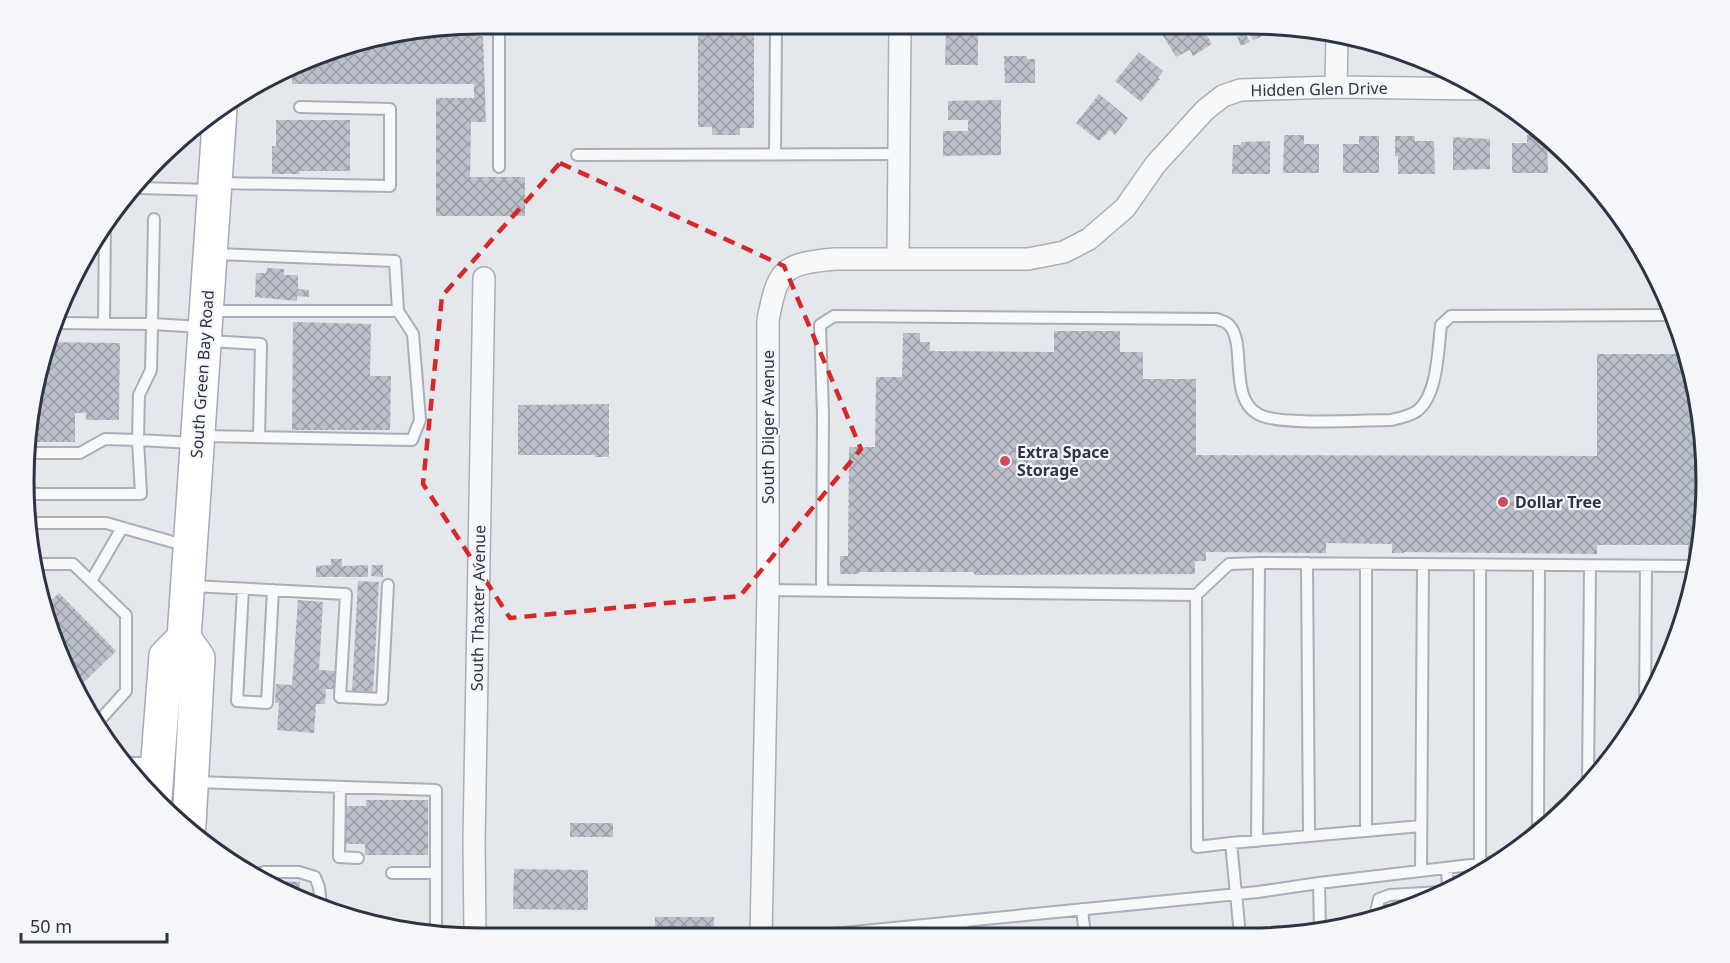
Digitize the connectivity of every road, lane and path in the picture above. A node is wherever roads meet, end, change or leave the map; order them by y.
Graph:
1 (500, 34) edge
2 (776, 34) edge
3 (900, 34) edge
4 (1337, 43) edge
5 (1336, 87) junction
6 (1461, 89) edge
7 (300, 107) dead end
8 (219, 120) edge
9 (775, 154) junction
10 (899, 154) junction
11 (578, 155) dead end
12 (499, 167) dead end
13 (147, 185) edge
14 (215, 187) junction
15 (154, 219) dead end
16 (105, 241) edge
17 (210, 254) junction
18 (898, 259) junction
19 (484, 278) dead end
20 (398, 311) junction
21 (1663, 315) edge
22 (64, 323) edge
23 (104, 323) junction
24 (152, 324) junction
25 (205, 326) junction
26 (259, 437) junction
27 (197, 439) junction
28 (138, 440) junction
29 (35, 453) edge
30 (34, 494) edge
31 (36, 523) edge
32 (122, 528) junction
33 (190, 547) junction
34 (1259, 563) junction
35 (1307, 563) junction
36 (42, 564) edge
37 (1366, 564) junction
38 (1423, 564) junction
39 (1480, 565) junction
40 (1539, 566) junction
41 (1590, 566) junction
42 (1646, 566) junction
43 (1688, 566) edge
44 (91, 580) junction
45 (388, 585) dead end
46 (187, 586) junction
47 (243, 589) junction
48 (273, 590) junction
49 (768, 590) junction
50 (822, 591) junction
51 (1196, 595) junction
52 (184, 638) junction
53 (1645, 687) edge
54 (102, 718) edge
55 (135, 763) edge
56 (158, 764) junction
57 (1588, 772) edge
58 (192, 782) junction
59 (340, 787) junction
60 (156, 788) edge
61 (189, 820) edge
62 (1538, 822) edge
63 (1421, 826) junction
64 (1366, 831) junction
65 (1309, 835) junction
66 (1257, 841) junction
67 (1230, 843) junction
68 (358, 858) dead end
69 (1480, 864) joint
70 (1447, 868) junction
71 (1421, 871) junction
72 (264, 872) dead end
73 (392, 873) dead end
74 (436, 873) junction
75 (1448, 881) edge
76 (1319, 883) junction
77 (1423, 893) edge
78 (1235, 894) junction
79 (320, 898) edge
80 (1082, 909) junction
81 (1377, 909) edge
82 (963, 921) junction
83 (1320, 923) edge
84 (436, 926) edge
85 (475, 928) edge
86 (761, 928) edge
87 (920, 928) edge
88 (963, 928) edge
89 (1084, 928) edge
90 (1239, 928) edge

1 - 12 lane
2 - 9 lane
3 - 10 street
4 - 5 street
5 - 6 street, Hidden Glen Drive
5 - 18 street, Hidden Glen Drive
7 - 14 lane
8 - 14 main road, South Green Bay Road
9 - 10 lane
9 - 11 lane
10 - 18 street
13 - 14 lane
14 - 17 main road, South Green Bay Road
15 - 24 lane
16 - 23 lane
17 - 20 lane
17 - 25 main road, South Green Bay Road
18 - 49 street, South Dilger Avenue
19 - 85 street, South Thaxter Avenue
20 - 25 lane
20 - 26 lane
21 - 50 lane
22 - 23 lane
23 - 24 lane
24 - 25 lane
24 - 28 lane
25 - 26 lane
25 - 27 main road, South Green Bay Road
26 - 27 lane
27 - 28 lane
27 - 33 main road, South Green Bay Road
28 - 29 lane
28 - 30 lane
31 - 32 lane
32 - 33 lane
32 - 44 lane
33 - 46 main road, South Green Bay Road
34 - 35 lane
34 - 51 lane
34 - 66 lane
35 - 37 lane
35 - 65 lane
36 - 44 lane
37 - 38 lane
37 - 64 lane
38 - 39 lane
38 - 63 lane
39 - 40 lane
39 - 69 lane
40 - 41 lane
40 - 62 lane
41 - 42 lane
41 - 57 lane
42 - 43 lane
42 - 53 lane
44 - 54 lane
45 - 48 lane
46 - 47 lane
46 - 52 main road, South Green Bay Road
47 - 48 lane
47 - 48 lane
49 - 50 lane
49 - 86 street, South Dilger Avenue
50 - 51 lane
51 - 67 lane
52 - 56 main road
52 - 58 main road
55 - 56 lane
56 - 60 main road
58 - 59 lane
58 - 61 main road
59 - 68 lane
59 - 74 lane
63 - 64 lane
63 - 71 lane
64 - 65 lane
65 - 66 lane
66 - 67 lane
67 - 78 lane
69 - 70 lane
70 - 71 lane
70 - 75 lane
71 - 76 lane
72 - 79 lane
73 - 74 lane
74 - 84 lane
76 - 78 lane
76 - 83 lane
77 - 81 lane
78 - 80 lane
78 - 90 lane
80 - 82 lane
80 - 89 lane
82 - 87 lane
82 - 88 lane

